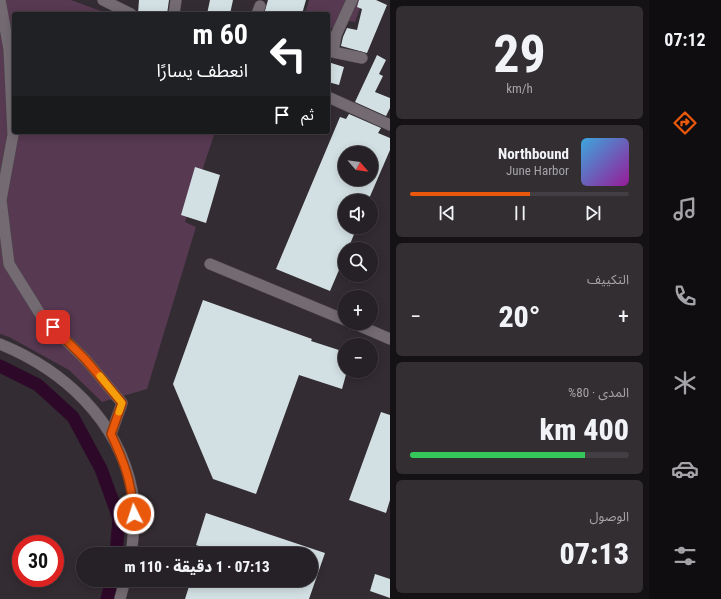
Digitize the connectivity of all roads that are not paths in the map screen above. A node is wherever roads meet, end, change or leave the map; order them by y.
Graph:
1 (0, 0) edge
2 (103, 0) edge
3 (176, 0) edge
4 (352, 0) edge
5 (127, 12) edge
6 (174, 12) edge
7 (3, 28) edge
8 (330, 51) edge
9 (362, 58) dead end
10 (330, 98) edge
11 (12, 114) edge
12 (390, 125) edge
13 (13, 134) edge
14 (0, 198) edge
15 (210, 264) dead end
16 (338, 317) edge
17 (369, 330) edge
18 (390, 339) edge
19 (0, 344) edge
20 (111, 434) junction
21 (132, 547) edge
22 (123, 587) edge
23 (120, 599) edge

1 - 7 street
2 - 5 street
3 - 6 street
4 - 8 street
7 - 11 street
8 - 9 street
10 - 12 street
13 - 14 street
14 - 20 street
15 - 16 street
17 - 18 street
19 - 20 street
20 - 21 street
22 - 23 street

